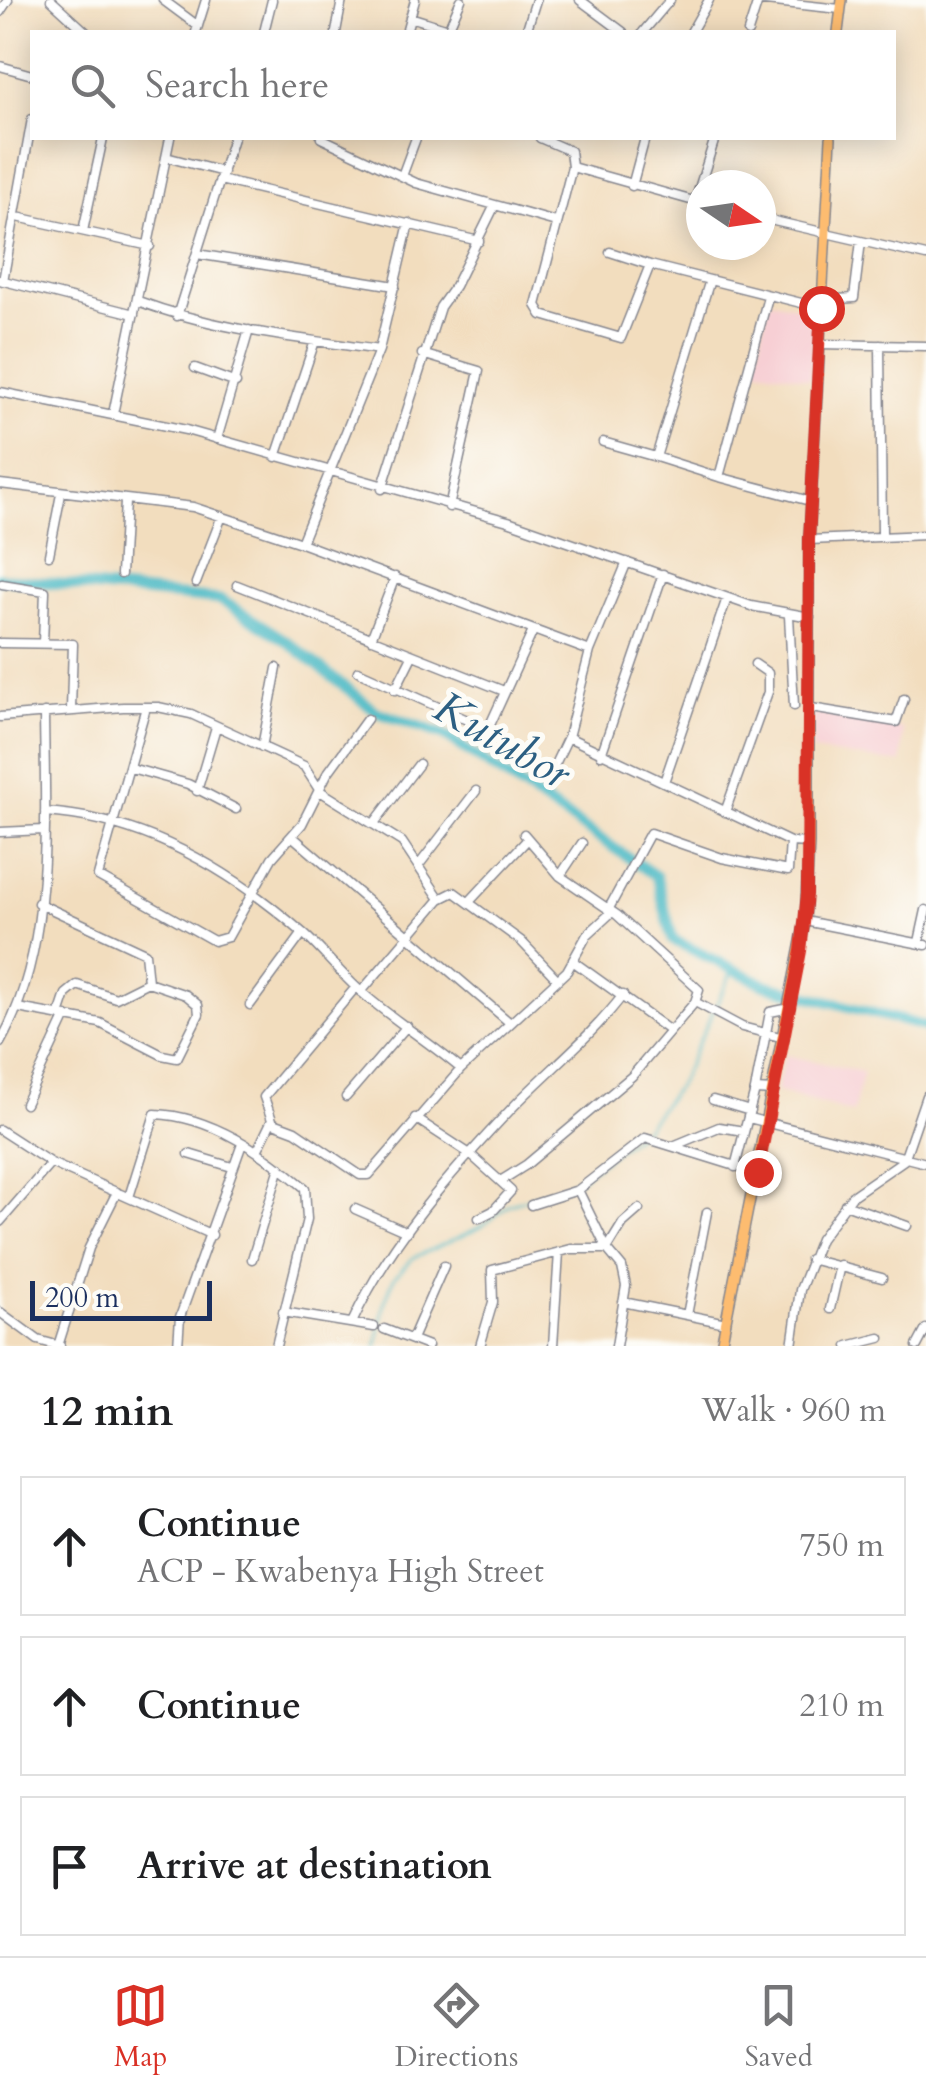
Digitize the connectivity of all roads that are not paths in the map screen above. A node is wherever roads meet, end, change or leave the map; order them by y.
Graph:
1 (8, 0) edge
2 (51, 0) edge
3 (163, 0) edge
4 (206, 0) edge
5 (272, 0) edge
6 (342, 0) edge
7 (415, 0) edge
8 (461, 0) edge
9 (536, 0) edge
10 (580, 0) edge
11 (670, 0) edge
12 (709, 0) edge
13 (757, 0) edge
14 (841, 3) edge
15 (0, 12) edge
16 (410, 17) junction
17 (197, 29) edge
18 (84, 30) edge
19 (264, 30) edge
20 (336, 30) edge
21 (407, 30) edge
22 (444, 30) edge
23 (447, 30) edge
24 (527, 30) edge
25 (620, 30) edge
26 (645, 30) edge
27 (692, 30) edge
28 (749, 30) edge
29 (838, 30) edge
30 (0, 66) edge
31 (30, 74) edge
32 (30, 131) edge
33 (103, 140) edge
34 (170, 140) edge
35 (232, 140) edge
36 (325, 140) edge
37 (415, 140) edge
38 (545, 140) edge
39 (644, 140) edge
40 (714, 140) edge
41 (831, 140) edge
42 (166, 157) junction
43 (572, 167) junction
44 (706, 170) edge
45 (222, 176) junction
46 (402, 176) junction
47 (632, 186) junction
48 (686, 199) edge
49 (495, 205) junction
50 (16, 217) junction
51 (776, 221) edge
52 (556, 222) junction
53 (408, 223) junction
54 (83, 231) junction
55 (826, 233) junction
56 (480, 241) junction
57 (862, 241) junction
58 (150, 246) junction
59 (610, 252) dead end
60 (197, 254) junction
61 (926, 256) edge
62 (650, 265) junction
63 (1, 280) edge
64 (709, 283) junction
65 (395, 286) junction
66 (768, 297) junction
67 (138, 301) junction
68 (821, 304) junction
69 (134, 314) junction
70 (177, 316) junction
71 (248, 330) junction
72 (315, 341) junction
73 (819, 344) junction
74 (880, 345) junction
75 (926, 346) edge
76 (379, 350) junction
77 (422, 354) junction
78 (195, 368) dead end
79 (236, 383) junction
80 (0, 392) edge
81 (113, 414) junction
82 (217, 440) junction
83 (602, 442) dead end
84 (276, 457) junction
85 (656, 457) junction
86 (329, 472) junction
87 (719, 476) junction
88 (0, 484) edge
89 (382, 489) junction
90 (62, 494) junction
91 (810, 501) junction
92 (125, 502) junction
93 (449, 508) junction
94 (222, 516) junction
95 (882, 534) junction
96 (926, 535) edge
97 (809, 540) junction
98 (301, 543) junction
99 (50, 555) dead end
100 (627, 562) junction
101 (121, 574) dead end
102 (663, 574) junction
103 (395, 577) junction
104 (2, 584) edge
105 (196, 584) dead end
106 (237, 585) dead end
107 (727, 598) junction
108 (789, 616) junction
109 (810, 617) junction
110 (533, 630) junction
111 (371, 640) junction
112 (0, 643) edge
113 (43, 643) junction
114 (590, 651) junction
115 (412, 658) junction
116 (755, 664) dead end
117 (278, 668) dead end
118 (358, 671) dead end
119 (395, 690) junction
120 (504, 690) junction
121 (904, 699) dead end
122 (794, 706) dead end
123 (146, 707) junction
124 (810, 708) junction
125 (71, 709) junction
126 (44, 713) junction
127 (0, 717) edge
128 (367, 718) dead end
129 (476, 724) dead end
130 (490, 725) dead end
131 (216, 727) junction
132 (568, 737) junction
133 (262, 746) junction
134 (601, 755) junction
135 (419, 764) dead end
136 (131, 768) junction
137 (664, 782) junction
138 (546, 783) dead end
139 (196, 791) junction
140 (320, 791) junction
141 (476, 791) dead end
142 (236, 809) dead end
143 (44, 812) junction
144 (725, 812) junction
145 (114, 822) junction
146 (375, 822) junction
147 (44, 830) junction
148 (0, 832) edge
149 (293, 837) junction
150 (582, 842) dead end
151 (790, 842) junction
152 (809, 843) junction
153 (420, 865) junction
154 (560, 876) junction
155 (254, 894) junction
156 (440, 900) junction
157 (469, 902) junction
158 (38, 904) junction
159 (926, 910) edge
160 (610, 911) junction
161 (805, 921) junction
162 (303, 933) junction
163 (409, 936) junction
164 (923, 944) edge
165 (574, 962) junction
166 (557, 979) junction
167 (148, 982) junction
168 (358, 989) junction
169 (622, 995) junction
170 (695, 1002) junction
171 (791, 1003) junction
172 (250, 1005) dead end
173 (18, 1008) junction
174 (62, 1016) junction
175 (509, 1022) junction
176 (407, 1026) junction
177 (670, 1031) junction
178 (763, 1034) junction
179 (784, 1038) junction
180 (0, 1043) edge
181 (759, 1058) junction
182 (780, 1064) junction
183 (461, 1069) junction
184 (755, 1090) junction
185 (774, 1091) junction
186 (926, 1096) edge
187 (346, 1097) dead end
188 (713, 1100) dead end
189 (25, 1104) dead end
190 (750, 1114) junction
191 (415, 1118) junction
192 (768, 1121) junction
193 (271, 1122) junction
194 (744, 1131) junction
195 (2, 1136) edge
196 (242, 1144) junction
197 (672, 1147) junction
198 (257, 1151) junction
199 (189, 1154) dead end
200 (470, 1154) junction
201 (904, 1160) junction
202 (926, 1162) edge
203 (51, 1163) junction
204 (232, 1166) junction
205 (280, 1167) junction
206 (735, 1167) junction
207 (758, 1172) junction
208 (502, 1180) junction
209 (578, 1190) junction
210 (117, 1192) junction
211 (129, 1197) junction
212 (531, 1204) dead end
213 (846, 1204) junction
214 (356, 1208) dead end
215 (639, 1209) dead end
216 (707, 1212) dead end
217 (479, 1218) dead end
218 (0, 1222) edge
219 (907, 1226) dead end
220 (407, 1232) junction
221 (212, 1235) junction
222 (607, 1250) junction
223 (560, 1252) junction
224 (252, 1259) dead end
225 (810, 1259) junction
226 (840, 1265) junction
227 (444, 1266) dead end
228 (882, 1278) dead end
229 (624, 1302) junction
230 (830, 1310) dead end
231 (0, 1312) edge
232 (283, 1312) junction
233 (687, 1316) junction
234 (352, 1323) junction
235 (726, 1323) junction
236 (926, 1330) edge
237 (880, 1338) dead end
238 (412, 1339) junction
239 (59, 1346) edge
240 (178, 1346) edge
241 (276, 1346) edge
242 (428, 1346) edge
243 (480, 1346) edge
244 (554, 1346) edge
245 (616, 1346) edge
246 (721, 1346) edge
247 (792, 1346) edge
248 (848, 1346) edge
249 (918, 1346) edge

1 - 15 street
2 - 18 street
3 - 17 street
4 - 17 street
5 - 19 street
6 - 20 street
7 - 16 street
8 - 23 street
9 - 24 street
10 - 25 street
11 - 26 street
12 - 27 street
13 - 14 street
13 - 28 street
14 - 29 main road
16 - 21 street
16 - 22 street
30 - 31 street
32 - 50 street
33 - 54 street
34 - 42 street
35 - 45 street
36 - 46 street
37 - 46 street
38 - 43 street
39 - 47 street
40 - 44 street
41 - 55 main road
42 - 45 street
42 - 58 street
43 - 47 street
43 - 52 street
45 - 53 street
45 - 60 street
46 - 49 street
47 - 48 street
49 - 52 street
49 - 56 street
50 - 54 street
50 - 63 street
51 - 55 street
52 - 62 street
53 - 56 street
53 - 65 street
54 - 58 street
55 - 57 street
55 - 68 main road
56 - 77 street
57 - 61 street
57 - 68 street
58 - 67 street
59 - 62 street
60 - 65 street
60 - 70 street
62 - 64 street
63 - 69 street
64 - 66 street
64 - 85 street
65 - 76 street
66 - 68 street
66 - 87 street
67 - 69 street
67 - 70 street
68 - 73 main road
69 - 81 street
70 - 71 street
71 - 72 street
71 - 79 street
72 - 76 street
72 - 84 street
73 - 74 street
73 - 91 main road
74 - 75 street
74 - 95 street
76 - 86 street
77 - 89 street
77 - 93 street
78 - 79 street
79 - 82 street
80 - 81 street
81 - 82 street
82 - 84 street
83 - 85 street
84 - 86 street
85 - 87 street
86 - 89 street
86 - 98 street
87 - 91 street
88 - 90 street
89 - 93 street
90 - 92 street
90 - 99 street
91 - 97 main road
92 - 94 street
92 - 101 street
93 - 100 street
94 - 98 street
94 - 105 street
95 - 96 street
95 - 97 street
97 - 109 main road
98 - 103 street
100 - 102 street
100 - 114 street
102 - 107 street
102 - 134 street
103 - 110 street
103 - 111 street
104 - 113 street
106 - 111 street
107 - 108 street
107 - 137 street
108 - 109 street
108 - 122 street
109 - 124 main road
110 - 114 street
110 - 120 street
111 - 115 street
112 - 113 street
113 - 125 street
114 - 132 street
115 - 119 street
115 - 120 street
116 - 144 street
117 - 133 street
118 - 119 street
119 - 129 street
120 - 130 street
121 - 124 street
123 - 125 street
123 - 131 street
123 - 136 street
124 - 152 main road
125 - 126 street
126 - 127 street
126 - 143 street
128 - 140 street
131 - 133 street
131 - 139 street
132 - 134 street
132 - 138 street
133 - 140 street
134 - 137 street
135 - 146 street
136 - 139 street
136 - 145 street
137 - 144 street
139 - 142 street
140 - 146 street
140 - 149 street
141 - 153 street
143 - 145 street
143 - 147 street
144 - 151 street
145 - 155 street
145 - 155 street
146 - 153 street
147 - 148 street
147 - 158 street
149 - 155 street
149 - 163 street
150 - 154 street
151 - 152 street
151 - 160 street
152 - 161 main road
153 - 156 street
154 - 157 street
154 - 160 street
155 - 162 street
156 - 157 street
156 - 163 street
157 - 166 street
158 - 167 street
158 - 173 street
159 - 164 street
160 - 165 street
160 - 170 street
161 - 164 street
161 - 171 main road
162 - 168 street
162 - 172 street
163 - 168 street
163 - 175 street
165 - 166 street
165 - 169 street
166 - 175 street
167 - 174 street
167 - 174 street
168 - 176 street
168 - 193 street
169 - 177 street
169 - 200 street
170 - 177 street
170 - 178 street
171 - 178 street
171 - 179 main road
173 - 174 street
173 - 180 street
174 - 189 street
175 - 183 street
176 - 183 street
176 - 187 street
177 - 208 street
178 - 179 street
178 - 181 street
179 - 182 main road
181 - 182 street
181 - 184 street
182 - 185 main road
183 - 191 street
184 - 185 street
184 - 190 street
185 - 192 main road
186 - 201 street
188 - 190 street
190 - 192 street
190 - 194 street
191 - 193 street
191 - 200 street
192 - 201 street
192 - 207 main road
193 - 198 street
194 - 197 street
194 - 206 street
195 - 203 street
196 - 198 street
196 - 204 street
196 - 211 street
197 - 206 street
197 - 209 street
198 - 205 street
199 - 204 street
200 - 208 street
200 - 220 street
201 - 202 street
201 - 213 street
203 - 210 street
203 - 218 street
204 - 221 street
205 - 224 street
205 - 232 street
206 - 207 street
207 - 235 main road
208 - 217 street
209 - 212 street
209 - 222 street
210 - 211 street
210 - 239 street
211 - 221 street
213 - 219 street
213 - 225 street
214 - 220 street
215 - 222 street
216 - 233 street
220 - 234 street
221 - 240 street
222 - 223 street
222 - 229 street
223 - 243 street
223 - 244 street
225 - 226 street
225 - 247 street
226 - 228 street
226 - 230 street
227 - 238 street
229 - 233 street
229 - 245 street
231 - 239 street
232 - 234 street
232 - 241 street
233 - 235 street
234 - 238 street
235 - 246 main road
236 - 249 street
237 - 248 street
238 - 242 street

